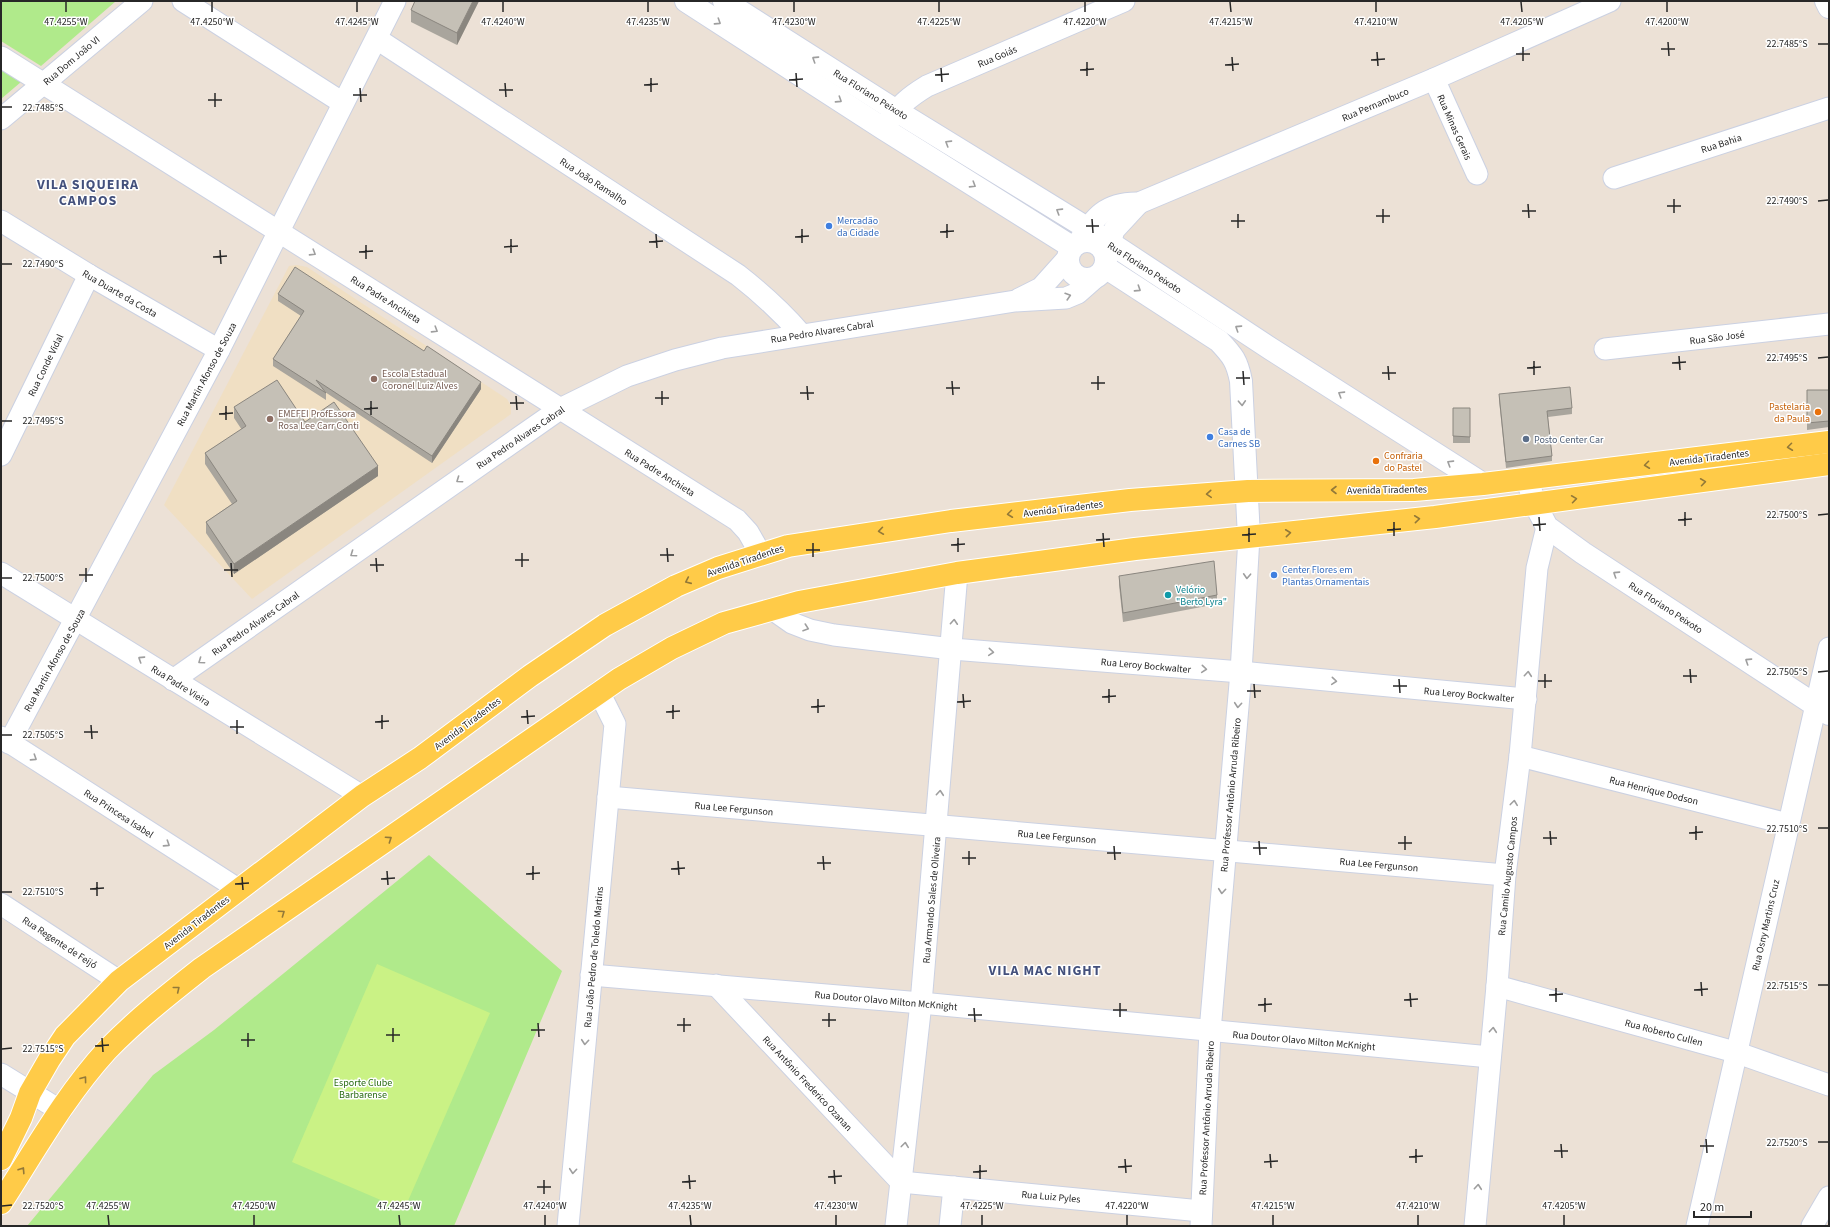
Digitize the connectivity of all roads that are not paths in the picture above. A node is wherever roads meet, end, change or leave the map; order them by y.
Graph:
1 (142, 1) edge
2 (183, 1) edge
3 (395, 1) edge
4 (686, 1) edge
5 (724, 1) edge
6 (1124, 1) edge
7 (1610, 1) edge
8 (1826, 1) edge
9 (1829, 7) edge
10 (377, 39) junction
11 (1, 57) edge
12 (1434, 79) junction
13 (44, 83) junction
14 (343, 103) junction
15 (1829, 108) edge
16 (895, 110) junction
17 (1, 120) edge
18 (884, 129) junction
19 (1477, 174) dead end
20 (1614, 178) dead end
21 (1139, 203) junction
22 (1, 221) edge
23 (280, 232) junction
24 (1076, 244) junction
25 (1104, 262) junction
26 (89, 275) junction
27 (1015, 301) junction
28 (1829, 324) edge
29 (801, 334) junction
30 (1271, 349) junction
31 (219, 350) junction
32 (1605, 350) dead end
33 (1238, 364) junction
34 (560, 409) junction
35 (1829, 442) edge
36 (1, 455) edge
37 (1829, 464) edge
38 (1527, 479) junction
39 (1483, 484) junction
40 (1248, 491) junction
41 (1535, 504) junction
42 (1547, 527) junction
43 (1249, 537) junction
44 (760, 553) junction
45 (1, 573) edge
46 (957, 573) junction
47 (772, 609) junction
48 (77, 619) junction
49 (1829, 648) edge
50 (952, 649) junction
51 (1241, 672) junction
52 (174, 680) junction
53 (599, 692) junction
54 (1526, 699) junction
55 (1822, 710) edge
56 (5, 740) edge
57 (1520, 756) junction
58 (362, 796) junction
59 (608, 797) junction
60 (1788, 824) junction
61 (937, 825) junction
62 (1225, 851) junction
63 (1505, 874) junction
64 (238, 889) junction
65 (1, 904) edge
66 (591, 975) junction
67 (119, 981) junction
68 (716, 985) junction
69 (1497, 986) junction
70 (921, 1003) junction
71 (1210, 1031) junction
72 (1736, 1052) junction
73 (1490, 1057) junction
74 (1, 1074) edge
75 (1829, 1086) edge
76 (30, 1093) junction
77 (61, 1111) junction
78 (1, 1159) edge
79 (901, 1182) junction
80 (954, 1187) junction
81 (1829, 1197) edge
82 (1, 1203) edge
83 (1201, 1218) edge
84 (568, 1226) edge
85 (896, 1226) edge
86 (950, 1226) edge
87 (1475, 1226) edge
88 (1696, 1226) edge
89 (1812, 1226) edge

1 - 13 street, Rua Dom João VI
2 - 14 street
3 - 10 street, Rua Martin Afonso de Souza
4 -> 18 main road, Rua Floriano Peixoto
16 -> 5 main road, Rua Floriano Peixoto
6 - 16 street, Rua Goiás
7 - 12 street, Rua Pernambuco
8 - 9 main road
10 - 14 street, Rua Martin Afonso de Souza
10 - 29 street, Rua João Ramalho
11 - 13 street, Rua Padre Anchieta
12 - 19 street, Rua Minas Gerais
12 - 21 street, Rua Pernambuco
13 - 17 street, Rua Dom João VI
13 - 23 street, Rua Padre Anchieta
14 - 23 street, Rua Martin Afonso de Souza
15 - 20 street, Rua Bahia
16 - 18 street, Rua Goiás
24 -> 16 main road, Rua Floriano Peixoto
18 -> 24 main road, Rua Floriano Peixoto
21 - 24 street, Rua Pernambuco
21 - 25 street, Rua Pernambuco
22 - 26 street, Rua Duarte da Costa
23 - 31 street, Rua Martin Afonso de Souza
23 -> 34 street, Rua Padre Anchieta
24 - 25 main road, Rua Floriano Peixoto
24 - 25 main road
24 - 27 street, Rua Pedro Alvares Cabral
27 -> 25 street, Rua Pedro Alvares Cabral
30 -> 25 main road, Rua Floriano Peixoto
25 -> 33 main road, Rua Floriano Peixoto
26 - 31 street, Rua Duarte da Costa
26 - 36 street, Rua Conde Vidal
27 - 29 street, Rua Pedro Alvares Cabral
28 - 32 street, Rua São José
29 - 34 street, Rua Pedro Alvares Cabral
30 - 33 main road
39 -> 30 main road, Rua Floriano Peixoto
31 - 48 street, Rua Martin Afonso de Souza
33 -> 40 main road, Rua Professor Antônio Arruda Ribeiro
34 - 44 street, Rua Padre Anchieta
34 -> 52 street, Rua Pedro Alvares Cabral
35 -> 38 main road, Avenida Tiradentes
41 -> 37 main road
38 - 39 main road, Avenida Tiradentes
38 - 41 main road, Rua Floriano Peixoto
39 -> 40 main road, Avenida Tiradentes
40 - 43 main road, Rua Professor Antônio Arruda Ribeiro
40 -> 44 main road, Avenida Tiradentes
41 - 42 main road, Rua Floriano Peixoto
43 -> 41 main road
54 -> 42 street, Rua Camilo Augusto Campos
55 -> 42 main road, Rua Floriano Peixoto
43 - 46 main road
43 -> 51 street, Rua Professor Antônio Arruda Ribeiro
44 -> 58 main road, Avenida Tiradentes
45 - 48 street, Rua Padre Vieira
46 - 47 main road
50 -> 46 street, Rua Armando Sales de Oliveira
47 -> 50 street, Rua Leroy Bockwalter
47 - 53 main road
52 -> 48 street, Rua Padre Vieira
48 - 56 street, Rua Martin Afonso de Souza
49 - 55 street, Rua Osny Martins Cruz
50 -> 51 street, Rua Leroy Bockwalter
61 -> 50 street, Rua Armando Sales de Oliveira
51 -> 54 street, Rua Leroy Bockwalter
51 -> 62 street, Rua Professor Antônio Arruda Ribeiro
52 - 58 street, Rua Padre Vieira
53 - 59 street, Rua João Pedro de Toledo Martins
77 -> 53 main road
54 - 57 street, Rua Camilo Augusto Campos
55 - 60 street, Rua Osny Martins Cruz
56 -> 64 street, Rua Princesa Isabel
57 - 60 street, Rua Henrique Dodson
63 -> 57 street, Rua Camilo Augusto Campos
58 - 64 main road, Avenida Tiradentes
59 - 61 street, Rua Lee Fergunson
59 - 66 street, Rua João Pedro de Toledo Martins
60 - 72 street, Rua Osny Martins Cruz
61 - 62 street, Rua Lee Fergunson
61 - 70 street, Rua Armando Sales de Oliveira
62 - 63 street, Rua Lee Fergunson
62 -> 71 street, Rua Professor Antônio Arruda Ribeiro
63 - 69 street, Rua Camilo Augusto Campos
64 - 67 main road, Avenida Tiradentes
65 - 67 street, Rua Regente de Feijó
66 - 68 street, Rua Doutor Olavo Milton McKnight
66 -> 84 street, Rua João Pedro de Toledo Martins
67 - 76 main road, Avenida Tiradentes
68 - 70 street, Rua Doutor Olavo Milton McKnight
68 - 79 street, Rua Antônio Frederico Ozanan
69 - 72 street, Rua Roberto Cullen
73 -> 69 street, Rua Camilo Augusto Campos
70 - 71 street, Rua Doutor Olavo Milton McKnight
79 -> 70 street, Rua Armando Sales de Oliveira
71 - 73 street, Rua Doutor Olavo Milton McKnight
71 - 83 street, Rua Professor Antônio Arruda Ribeiro
72 - 75 street, Rua Roberto Cullen
72 - 88 street, Rua Osny Martins Cruz
87 -> 73 street, Rua Camilo Augusto Campos
74 - 76 street
76 - 77 street
76 - 78 main road, Avenida Tiradentes
82 -> 77 main road
79 - 80 street, Rua Luiz Pyles
79 - 85 street, Rua Armando Sales de Oliveira
80 - 83 street, Rua Luiz Pyles
80 - 86 street
81 - 89 street

